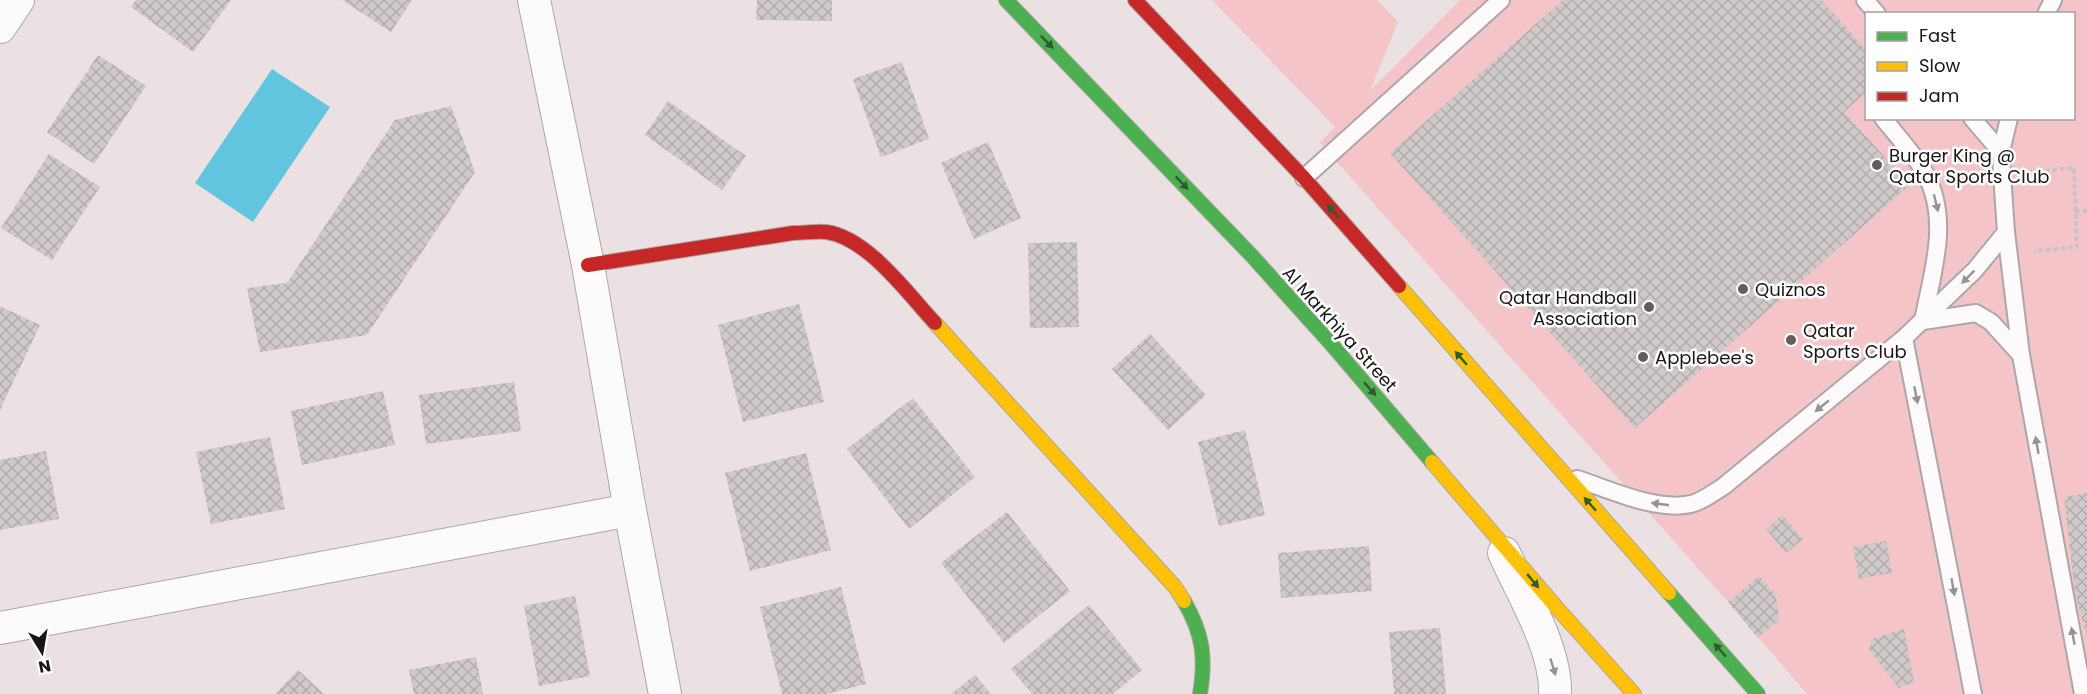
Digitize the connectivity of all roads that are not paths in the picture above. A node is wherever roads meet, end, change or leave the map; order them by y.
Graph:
1 (18, 0) edge
2 (534, 0) edge
3 (1006, 0) edge
4 (1135, 0) edge
5 (1501, 0) edge
6 (1865, 0) edge
7 (1875, 12) edge
8 (0, 27) edge
9 (1885, 120) edge
10 (1974, 120) edge
11 (2009, 120) edge
12 (2001, 152) junction
13 (1304, 178) junction
14 (2006, 232) junction
15 (588, 265) junction
16 (1923, 321) junction
17 (1904, 338) junction
18 (2021, 356) junction
19 (1564, 475) junction
20 (630, 510) junction
21 (1496, 536) junction
22 (0, 628) edge
23 (665, 694) edge
24 (1200, 694) edge
25 (1555, 694) edge
26 (1634, 694) edge
27 (1758, 694) edge
28 (1973, 694) edge
29 (2083, 694) edge

1 - 8 street
2 - 15 street
3 -> 21 main road, Al Markhiya Street
4 - 13 main road
5 - 13 lane
6 - 7 lane
9 -> 16 lane
10 - 12 lane
11 - 12 lane
12 - 14 lane
19 -> 13 main road
14 -> 16 lane
14 - 18 lane
15 - 20 street
15 - 24 main road
16 - 17 lane
16 - 18 lane
17 -> 19 lane
17 -> 28 lane
29 -> 18 lane
27 -> 19 main road
20 - 22 street
20 - 23 street
21 -> 25 street
21 -> 26 main road, Al Markhiya Street

